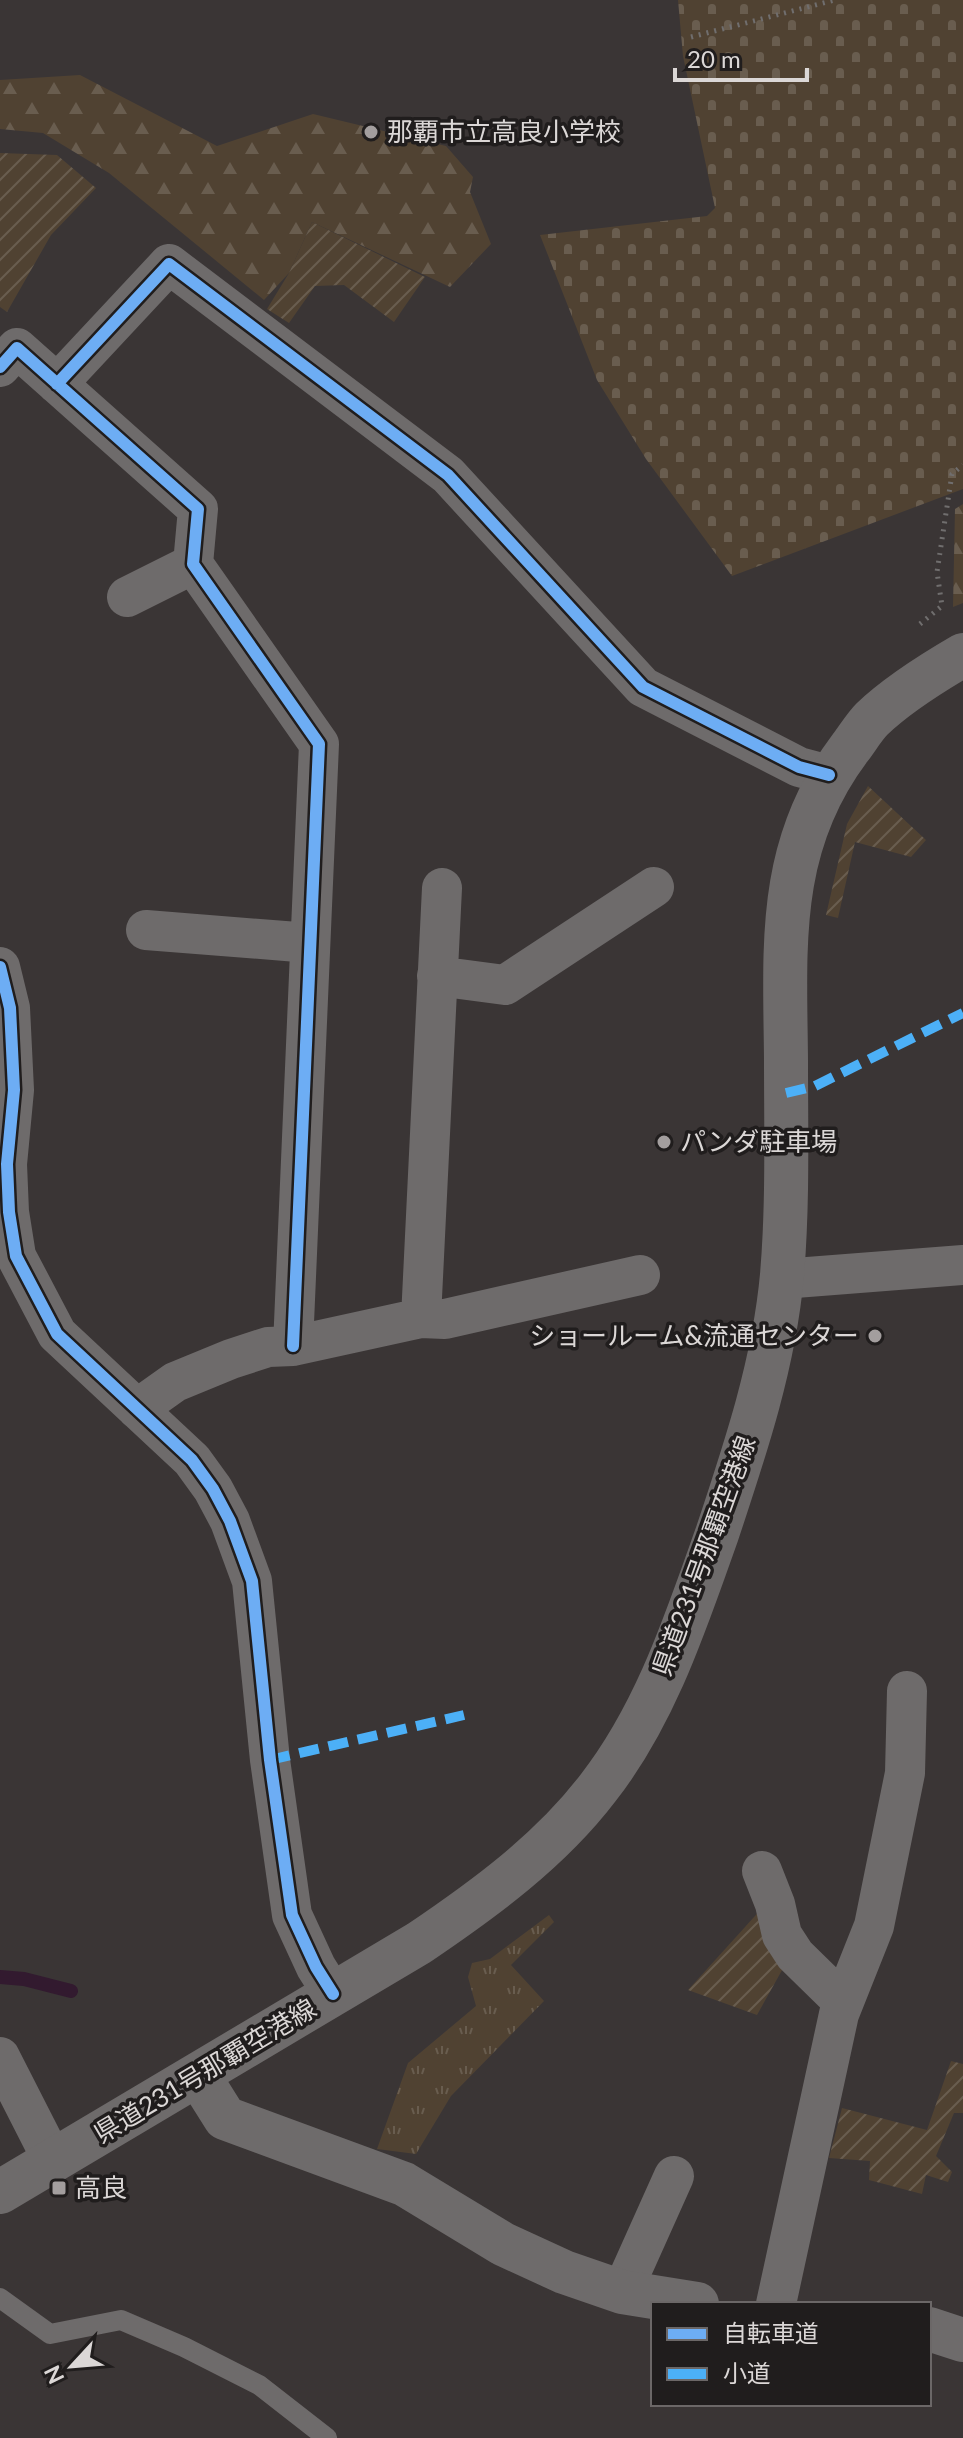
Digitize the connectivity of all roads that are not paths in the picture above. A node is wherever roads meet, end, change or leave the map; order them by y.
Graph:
1 (0, 367) edge
2 (57, 384) junction
3 (193, 564) junction
4 (127, 597) dead end
5 (963, 655) edge
6 (829, 775) junction
7 (654, 887) dead end
8 (442, 888) dead end
9 (146, 930) dead end
10 (310, 943) junction
11 (0, 967) edge
12 (437, 976) junction
13 (8, 1256) edge
14 (963, 1265) edge
15 (640, 1275) dead end
16 (782, 1279) junction
17 (421, 1318) junction
18 (293, 1346) junction
19 (137, 1409) junction
20 (907, 1691) dead end
21 (762, 1871) dead end
22 (333, 1994) junction
23 (842, 2001) junction
24 (0, 2057) edge
25 (198, 2075) junction
26 (53, 2161) junction
27 (674, 2176) dead end
28 (0, 2192) edge
29 (622, 2292) junction
30 (0, 2298) edge
31 (684, 2302) edge
32 (776, 2302) edge
33 (931, 2330) edge
34 (963, 2340) edge
35 (327, 2438) edge

1 - 2 street
2 - 3 street
2 - 6 street
3 - 4 street
3 - 10 street
5 - 6 main road, 県道231号那覇空港線
6 - 16 main road, 県道231号那覇空港線
7 - 12 street
8 - 12 street
9 - 10 street
10 - 18 street
11 - 13 street
12 - 17 street
13 - 19 street
14 - 16 street
15 - 17 street
16 - 22 main road, 県道231号那覇空港線
17 - 18 street
18 - 19 street
19 - 22 street
20 - 23 street
21 - 23 street
22 - 25 main road, 県道231号那覇空港線
23 - 32 street
24 - 26 street
25 - 26 main road, 県道231号那覇空港線
25 - 29 main road
26 - 28 main road, 県道231号那覇空港線
27 - 29 street
29 - 31 main road
30 - 35 lane
33 - 34 main road

